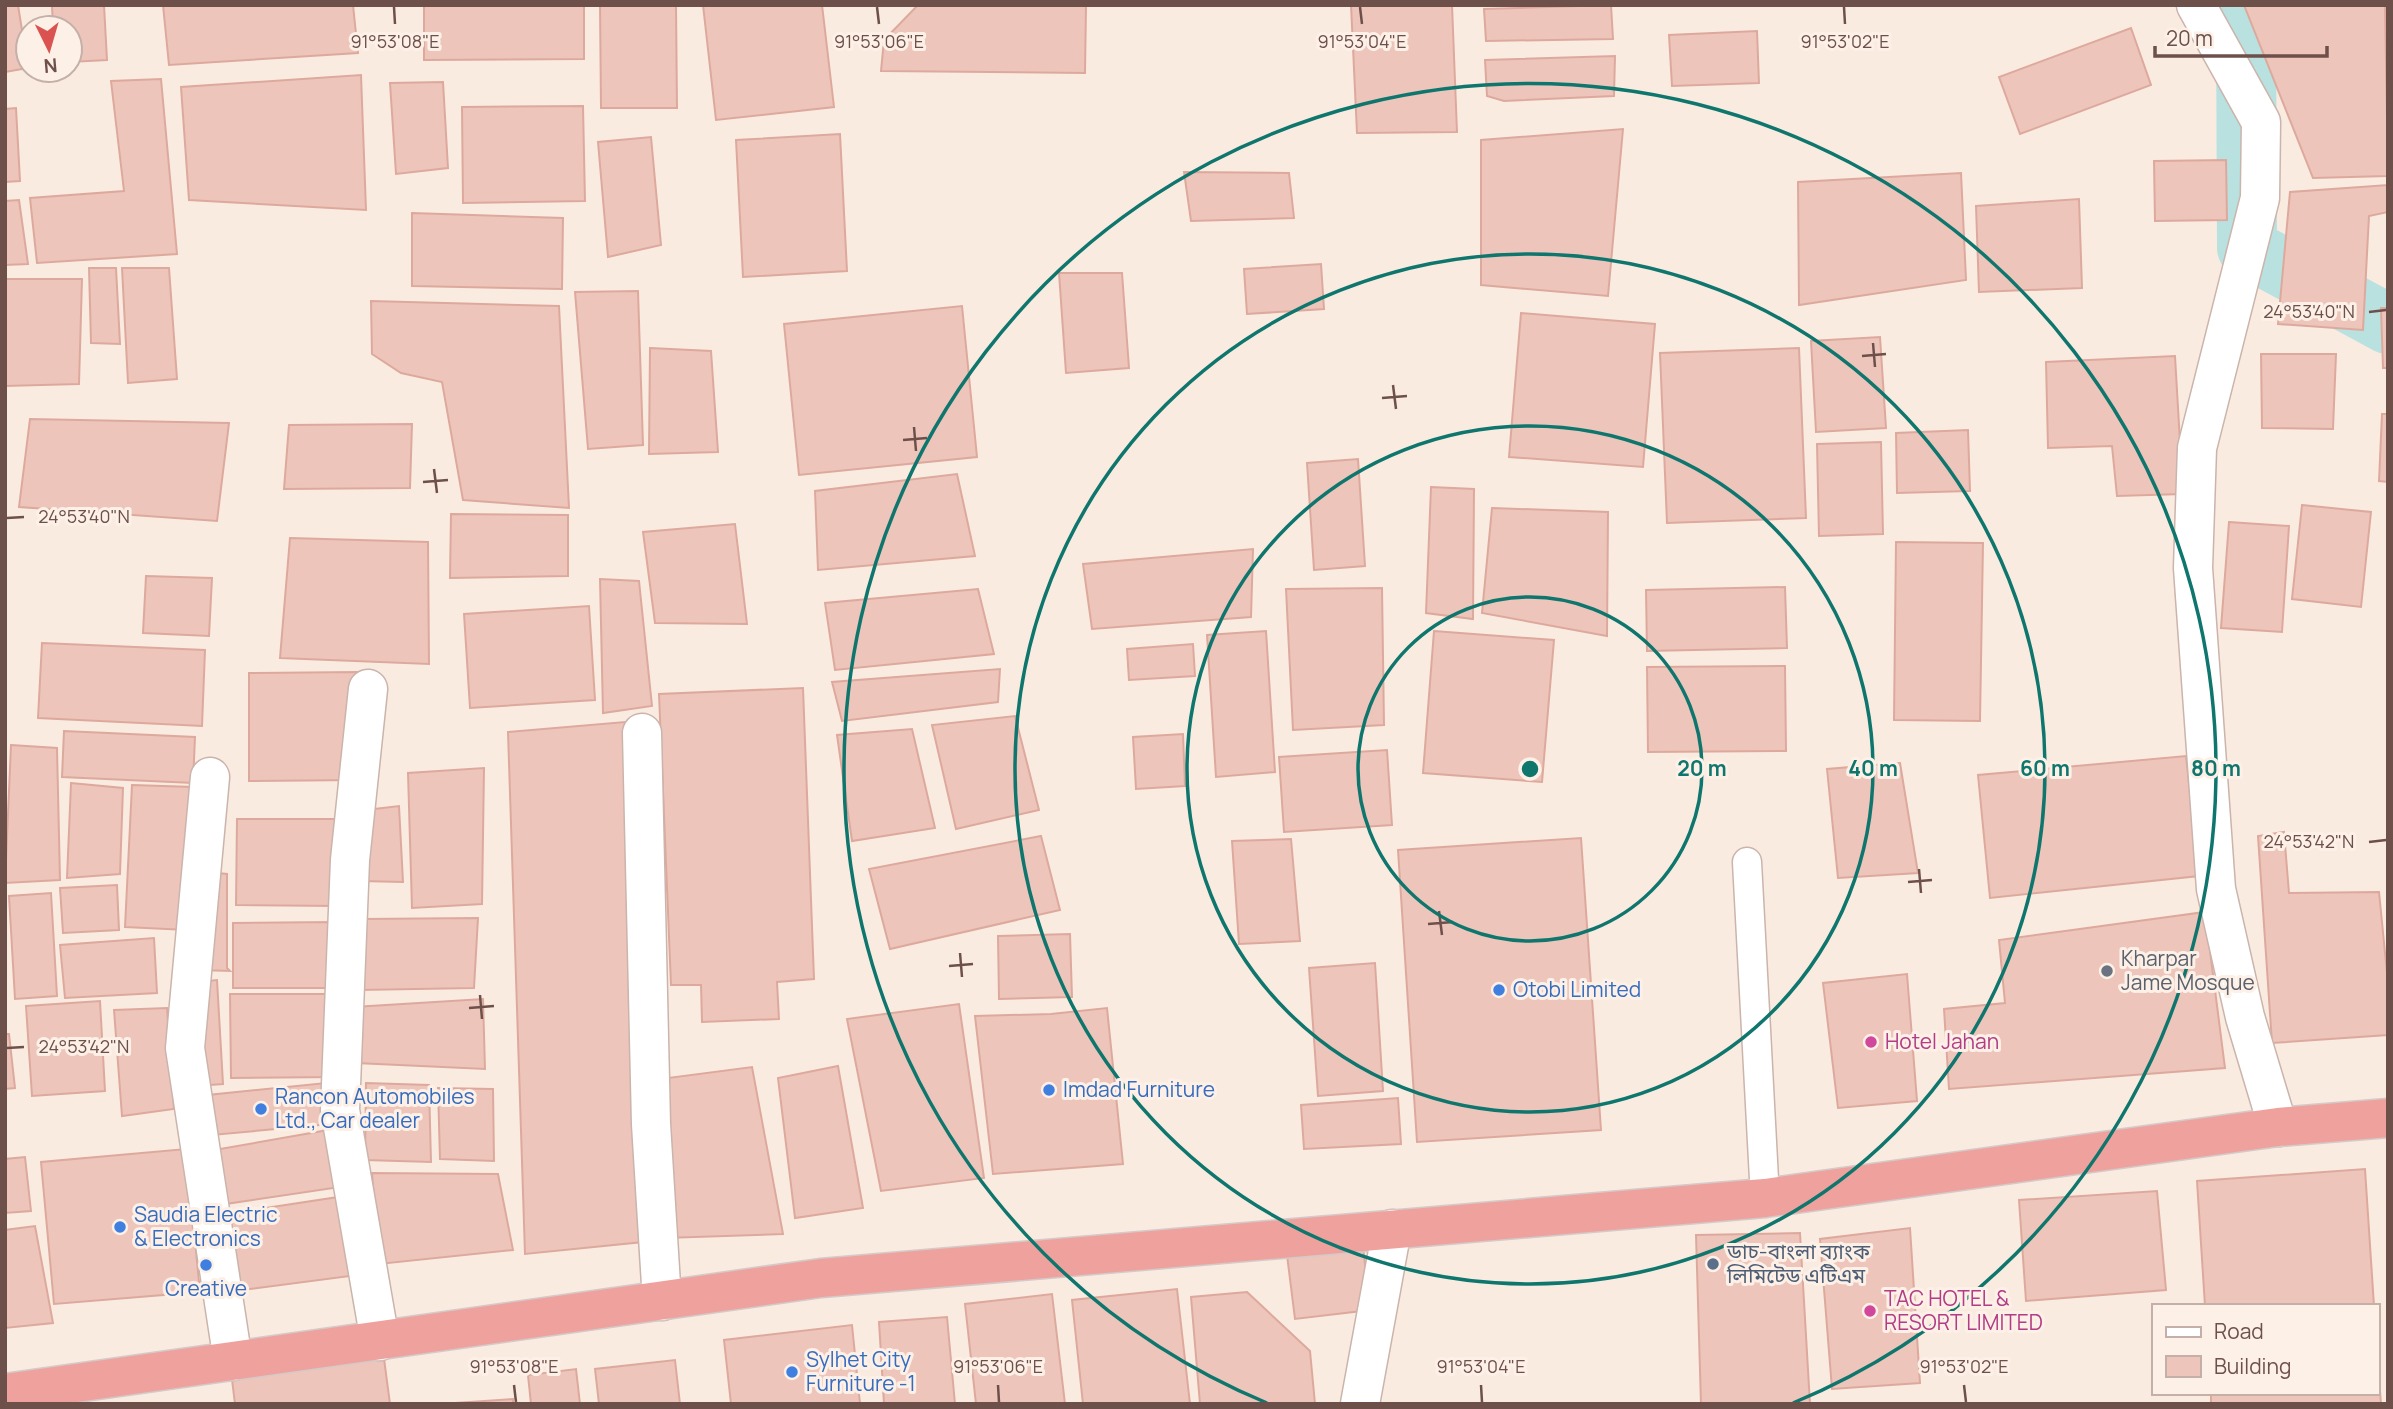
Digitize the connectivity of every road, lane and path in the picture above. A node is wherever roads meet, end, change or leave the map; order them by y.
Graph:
1 (2196, 5) edge
2 (368, 689) dead end
3 (642, 733) dead end
4 (210, 777) dead end
5 (1747, 862) dead end
6 (2388, 1118) edge
7 (2278, 1127) junction
8 (1765, 1198) junction
9 (1392, 1229) junction
10 (662, 1301) junction
11 (380, 1341) junction
12 (233, 1361) junction
13 (5, 1394) edge
14 (1360, 1404) edge

1 - 7 street
2 - 11 street
3 - 10 street
4 - 12 street
5 - 8 lane
6 - 7 highway
7 - 8 highway
8 - 9 highway
9 - 10 highway
9 - 14 street
10 - 11 highway
11 - 12 highway
12 - 13 highway

